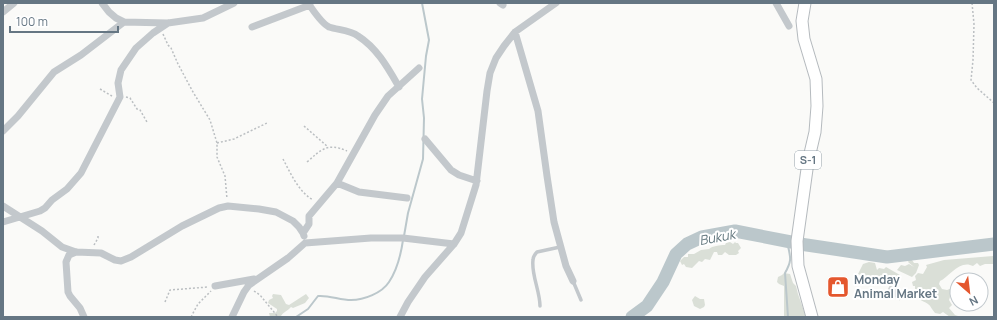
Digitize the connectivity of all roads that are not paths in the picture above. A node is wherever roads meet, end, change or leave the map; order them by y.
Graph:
1 (14, 3) edge
2 (102, 3) edge
3 (234, 3) edge
4 (556, 3) edge
5 (776, 3) edge
6 (805, 3) edge
7 (309, 4) edge
8 (3, 12) edge
9 (124, 22) junction
10 (165, 25) junction
11 (789, 26) dead end
12 (252, 27) dead end
13 (515, 32) junction
14 (420, 68) dead end
15 (399, 87) junction
16 (3, 131) edge
17 (425, 138) dead end
18 (477, 181) junction
19 (337, 183) junction
20 (407, 198) dead end
21 (3, 206) edge
22 (309, 216) junction
23 (20, 218) junction
24 (293, 221) junction
25 (3, 222) edge
26 (303, 233) junction
27 (305, 243) junction
28 (454, 244) junction
29 (60, 245) junction
30 (560, 247) junction
31 (76, 252) junction
32 (66, 262) junction
33 (260, 277) junction
34 (573, 282) joint
35 (218, 285) road end
36 (581, 300) dead end
37 (540, 306) dead end
38 (84, 317) edge
39 (232, 317) edge
40 (400, 317) edge
41 (812, 317) edge

1 - 8 street
2 - 9 street
3 - 10 street
4 - 13 street
5 - 11 street
6 - 41 main road, S-1
7 - 12 street
7 - 15 street
9 - 10 street
9 - 16 street
10 - 23 street
13 - 18 street
13 - 30 street
14 - 15 street
15 - 19 street
17 - 18 street
18 - 28 street
19 - 20 street
19 - 22 street
21 - 23 street
22 - 24 street
22 - 26 street
23 - 25 street
23 - 29 street
24 - 26 street
24 - 31 street
26 - 27 street
27 - 28 street
27 - 33 street
28 - 40 street
29 - 31 street
29 - 32 street
30 - 34 street
30 - 37 lane
31 - 32 street
32 - 38 street
33 - 35 street
33 - 39 street
34 - 36 lane

